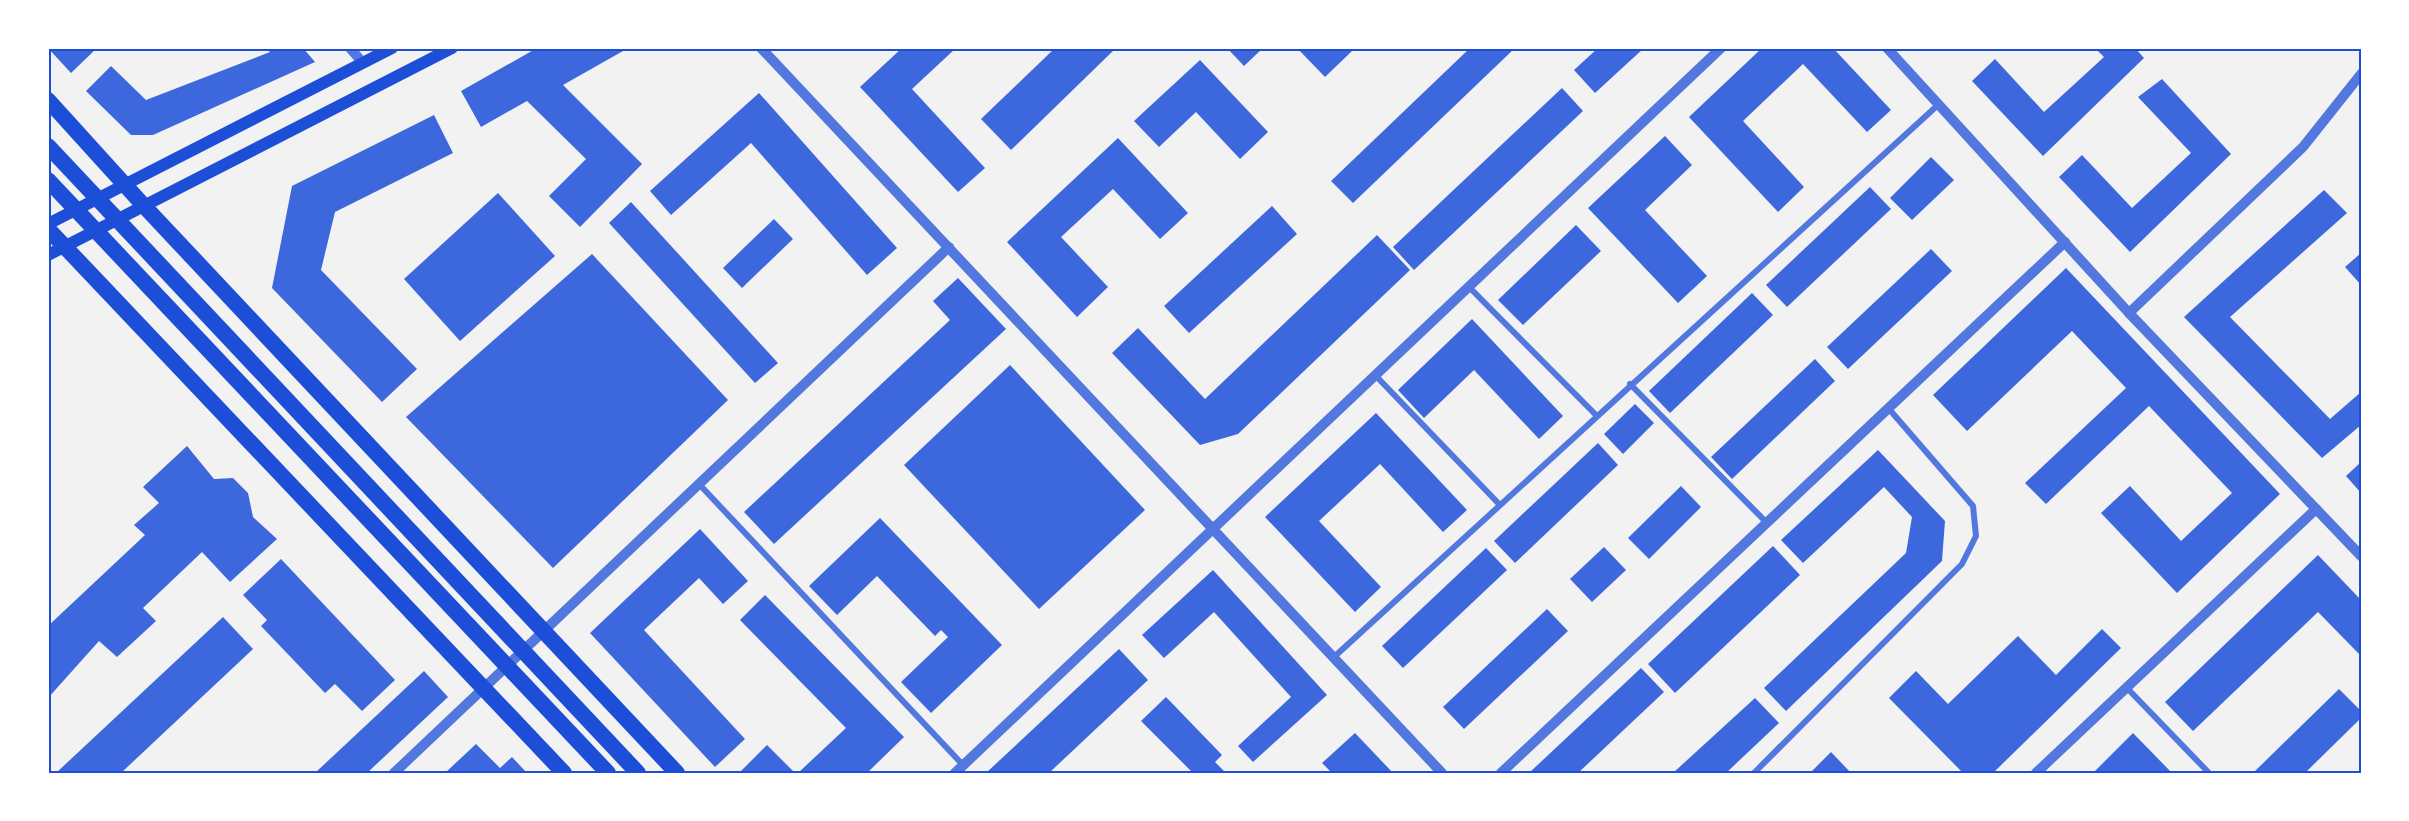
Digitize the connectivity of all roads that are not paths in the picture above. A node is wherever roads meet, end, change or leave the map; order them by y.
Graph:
1 (350, 48) edge
2 (392, 48) edge
3 (452, 48) edge
4 (761, 48) edge
5 (1721, 48) edge
6 (1887, 48) edge
7 (363, 63) junction
8 (2361, 74) edge
9 (48, 100) edge
10 (1939, 104) junction
11 (48, 146) edge
12 (48, 180) edge
13 (125, 185) junction
14 (145, 207) junction
15 (48, 225) edge
16 (48, 230) edge
17 (2065, 242) junction
18 (65, 247) junction
19 (949, 247) junction
20 (48, 255) edge
21 (1469, 287) junction
22 (2130, 314) junction
23 (1375, 375) junction
24 (1630, 384) junction
25 (1888, 409) junction
26 (1596, 415) junction
27 (699, 484) junction
28 (1499, 504) junction
29 (2316, 509) junction
30 (1767, 523) junction
31 (1213, 529) junction
32 (2361, 556) edge
33 (543, 630) junction
34 (1334, 657) junction
35 (483, 687) junction
36 (2127, 688) junction
37 (963, 765) junction
38 (394, 773) edge
39 (564, 773) edge
40 (608, 773) edge
41 (638, 773) edge
42 (677, 773) edge
43 (955, 773) edge
44 (1442, 773) edge
45 (1501, 773) edge
46 (1754, 773) edge
47 (2036, 773) edge
48 (2209, 773) edge

1 - 7 street
2 - 7 main road
3 - 14 main road
4 - 19 street
5 - 21 street
6 - 10 street
7 - 13 main road
8 - 22 street
9 - 13 highway
10 - 17 street
10 - 24 street
11 - 41 highway
12 - 40 highway
13 - 14 highway
13 - 15 main road
14 - 18 main road
14 - 33 highway
16 - 18 highway
17 - 22 street
17 - 25 street
18 - 20 main road
18 - 35 highway
19 - 27 street
19 - 31 street
21 - 23 street
21 - 26 street
22 - 29 street
23 - 28 street
23 - 31 street
24 - 26 street
24 - 30 street
25 - 30 street
25 - 46 street
26 - 28 street
27 - 33 street
27 - 37 street
28 - 34 street
29 - 32 street
29 - 36 street
30 - 45 street
31 - 34 street
31 - 37 street
33 - 35 street
33 - 42 highway
34 - 44 street
35 - 38 street
35 - 39 highway
36 - 47 street
36 - 48 street
37 - 43 street

